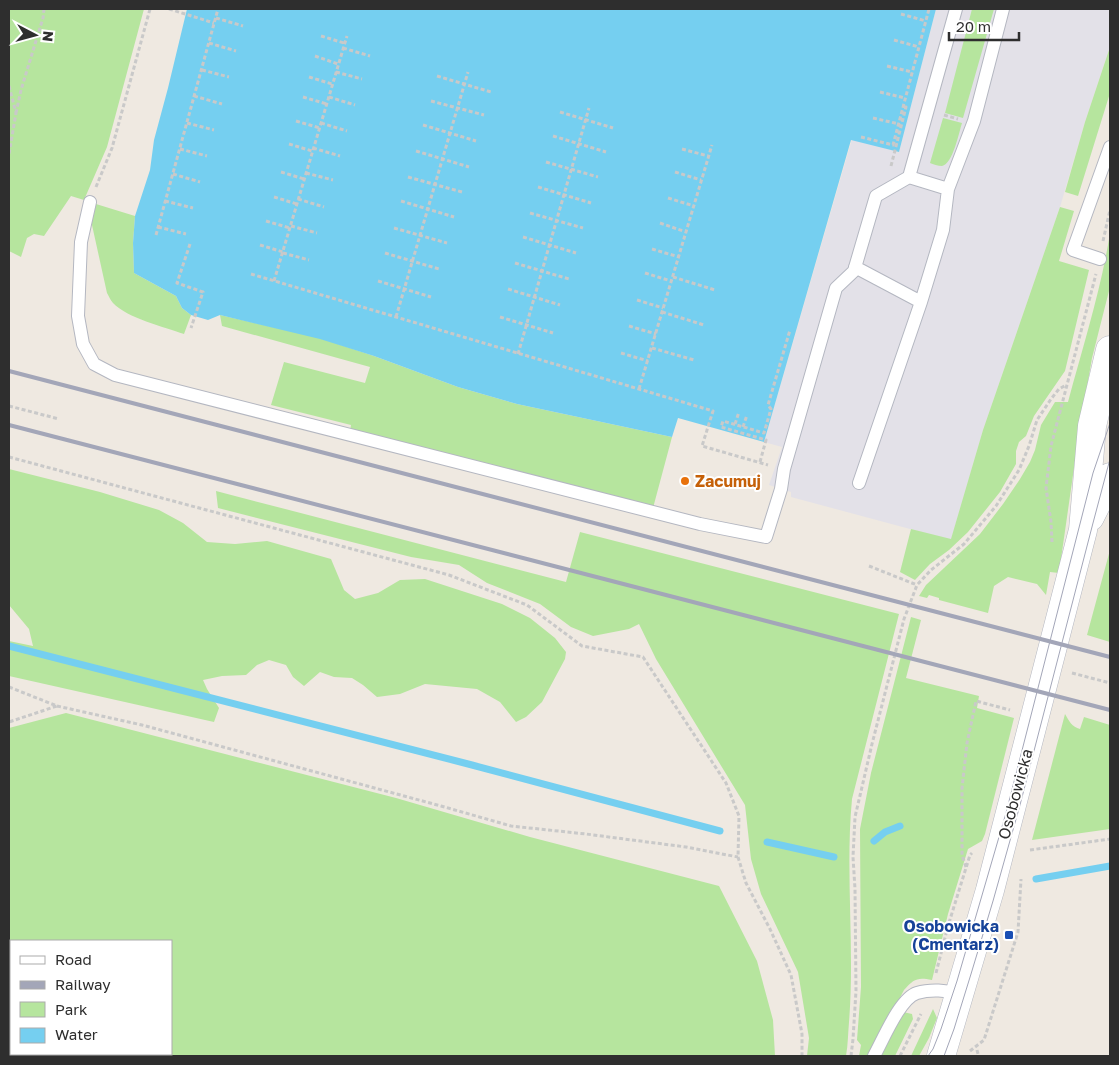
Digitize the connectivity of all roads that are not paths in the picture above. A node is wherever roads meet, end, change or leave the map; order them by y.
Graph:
1 (956, 9) edge
2 (1003, 9) edge
3 (1110, 147) edge
4 (910, 177) junction
5 (948, 189) junction
6 (90, 202) road end
7 (1100, 259) road end
8 (855, 266) junction
9 (921, 302) junction
10 (1110, 350) edge
11 (1110, 477) edge
12 (859, 483) dead end
13 (1083, 530) junction
14 (960, 994) junction
15 (948, 1050) edge
16 (874, 1056) edge

1 - 4 lane
2 - 5 lane
3 - 7 lane
4 - 5 lane
4 - 8 lane
5 - 9 lane
6 - 8 lane
8 - 9 lane
9 - 12 lane
10 - 13 street, Osobowicka
11 - 13 street, Osobowicka
13 - 14 street, Osobowicka
14 - 15 street, Osobowicka
14 - 16 lane

